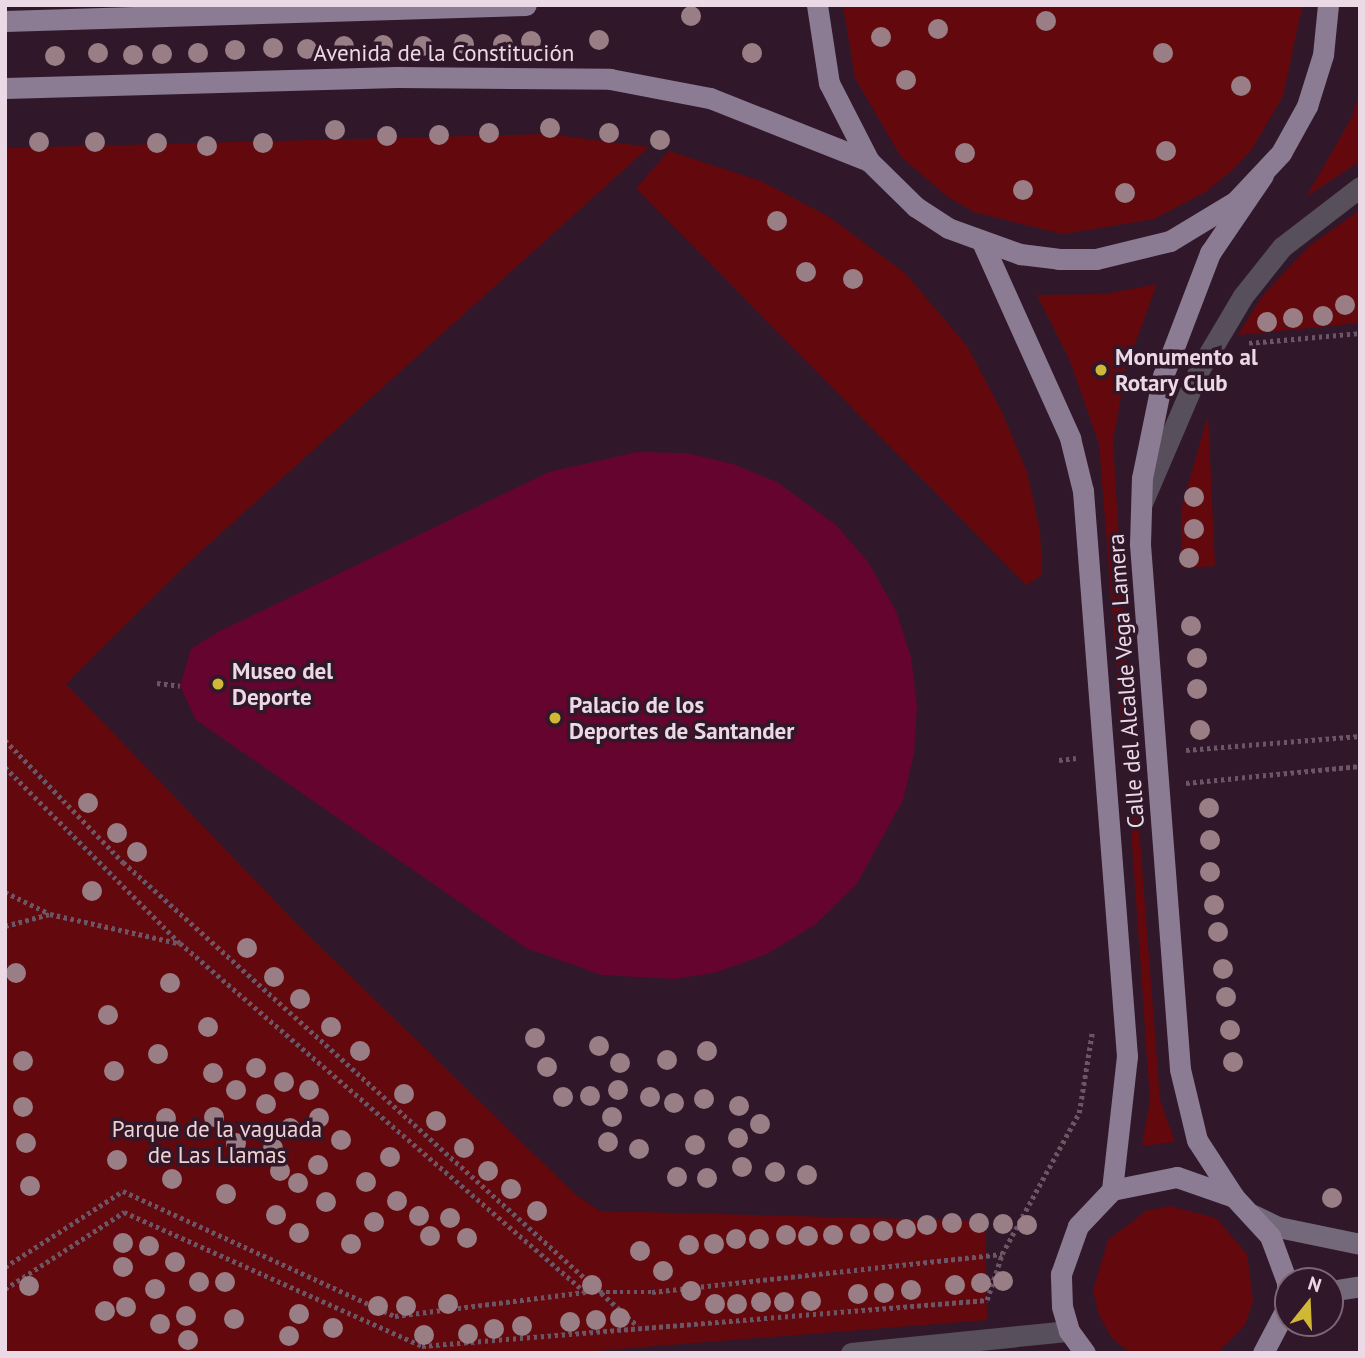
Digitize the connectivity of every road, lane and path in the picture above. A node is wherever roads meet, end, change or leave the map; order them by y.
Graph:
1 (526, 5) edge
2 (817, 5) edge
3 (1328, 5) edge
4 (5, 21) edge
5 (5, 88) edge
6 (869, 161) junction
7 (1264, 175) junction
8 (1360, 187) edge
9 (983, 244) junction
10 (1360, 333) edge
11 (1234, 343) dead end
12 (1141, 505) junction
13 (157, 683) dead end
14 (180, 685) dead end
15 (1360, 736) edge
16 (5, 740) edge
17 (1156, 752) junction
18 (1360, 766) edge
19 (5, 767) edge
20 (1159, 786) junction
21 (5, 892) edge
22 (50, 914) junction
23 (5, 926) edge
24 (180, 943) junction
25 (1092, 1022) dead end
26 (1112, 1190) junction
27 (1234, 1197) junction
28 (1253, 1215) junction
29 (1360, 1244) edge
30 (1002, 1254) junction
31 (5, 1267) edge
32 (1281, 1267) edge
33 (5, 1289) edge
34 (585, 1292) junction
35 (601, 1292) junction
36 (638, 1326) junction
37 (1069, 1331) junction
38 (1274, 1332) edge
39 (851, 1353) edge
40 (1085, 1353) edge
41 (1263, 1353) edge

1 - 4 main road, Avenida de la Constitución
2 - 6 main road
3 - 7 main road, Calle del Alcalde Vega Lamera
5 - 6 main road, Avenida de la Constitución
6 - 9 main road
7 - 9 main road
7 - 12 main road, Calle del Alcalde Vega Lamera
8 - 12 street
9 - 26 main road, Calle del Alcalde Vega Lamera
10 - 11 path
12 - 17 main road, Calle del Alcalde Vega Lamera
13 - 14 path
15 - 17 path
16 - 35 path
17 - 20 main road, Calle del Alcalde Vega Lamera
18 - 20 path
19 - 24 path
20 - 27 main road, Calle del Alcalde Vega Lamera
21 - 22 path
22 - 23 path
22 - 24 path
24 - 34 path
25 - 30 path
26 - 27 main road
26 - 37 main road
27 - 28 main road
28 - 29 main road
28 - 32 main road
30 - 35 path
30 - 36 path
31 - 34 path
33 - 36 path
34 - 35 path
35 - 36 path
37 - 39 street
37 - 40 main road
38 - 41 main road

